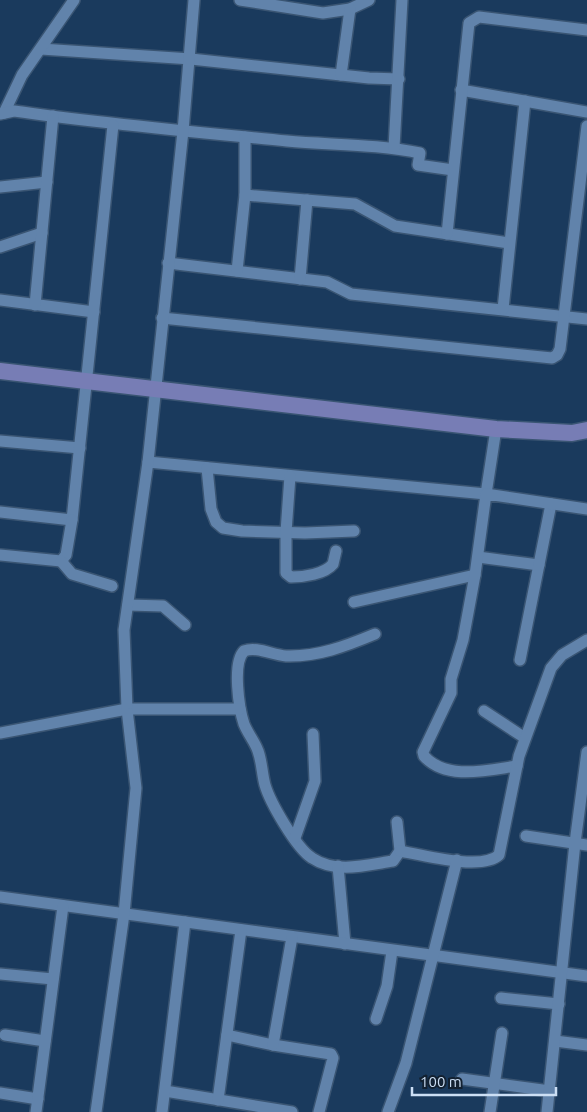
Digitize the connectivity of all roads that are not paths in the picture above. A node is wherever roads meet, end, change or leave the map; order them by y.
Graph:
1 (74, 0) edge
2 (194, 0) edge
3 (240, 0) edge
4 (369, 0) edge
5 (402, 0) edge
6 (289, 3) edge
7 (350, 9) junction
8 (587, 30) edge
9 (41, 49) junction
10 (190, 59) junction
11 (341, 75) junction
12 (399, 79) junction
13 (461, 90) junction
14 (525, 101) junction
15 (587, 112) edge
16 (2, 113) edge
17 (53, 116) junction
18 (114, 125) junction
19 (587, 126) edge
20 (183, 131) junction
21 (245, 137) junction
22 (394, 148) junction
23 (453, 170) junction
24 (47, 182) junction
25 (0, 187) edge
26 (245, 195) junction
27 (307, 200) junction
28 (42, 233) junction
29 (447, 234) junction
30 (509, 243) junction
31 (0, 247) edge
32 (168, 263) junction
33 (237, 271) junction
34 (300, 279) junction
35 (0, 300) edge
36 (35, 305) junction
37 (503, 309) junction
38 (94, 312) junction
39 (564, 316) junction
40 (162, 318) junction
41 (587, 319) edge
42 (0, 371) edge
43 (86, 381) junction
44 (154, 389) junction
45 (496, 429) junction
46 (584, 432) edge
47 (0, 440) edge
48 (80, 448) junction
49 (148, 462) junction
50 (207, 468) junction
51 (290, 476) junction
52 (486, 494) junction
53 (551, 504) junction
54 (587, 509) edge
55 (0, 512) edge
56 (72, 520) junction
57 (354, 531) dead end
58 (286, 532) junction
59 (336, 551) dead end
60 (0, 555) edge
61 (478, 557) junction
62 (61, 561) junction
63 (540, 565) junction
64 (475, 575) junction
65 (112, 586) dead end
66 (354, 602) dead end
67 (128, 605) junction
68 (185, 625) dead end
69 (375, 634) dead end
70 (587, 640) edge
71 (520, 660) dead end
72 (127, 709) junction
73 (240, 709) junction
74 (484, 711) dead end
75 (0, 734) edge
76 (314, 734) dead end
77 (525, 738) junction
78 (587, 752) edge
79 (517, 766) junction
80 (397, 822) dead end
81 (526, 836) dead end
82 (295, 838) junction
83 (574, 843) junction
84 (587, 845) edge
85 (400, 851) junction
86 (458, 860) junction
87 (338, 866) junction
88 (0, 897) edge
89 (63, 906) junction
90 (124, 914) junction
91 (185, 922) junction
92 (241, 930) junction
93 (292, 937) junction
94 (344, 944) junction
95 (392, 950) junction
96 (434, 956) junction
97 (562, 972) junction
98 (0, 974) edge
99 (587, 976) edge
100 (53, 979) junction
101 (500, 998) dead end
102 (559, 1004) junction
103 (376, 1019) dead end
104 (502, 1033) dead end
105 (4, 1035) dead end
106 (227, 1035) junction
107 (555, 1040) junction
108 (45, 1042) junction
109 (587, 1045) edge
110 (273, 1046) junction
111 (462, 1079) dead end
112 (495, 1084) junction
113 (165, 1091) junction
114 (550, 1091) junction
115 (0, 1094) edge
116 (38, 1099) junction
117 (218, 1100) junction
118 (36, 1112) edge
119 (96, 1112) edge
120 (162, 1112) edge
121 (292, 1112) edge
122 (318, 1112) edge
123 (388, 1112) edge
124 (490, 1112) edge
125 (547, 1112) edge

1 - 9 street
2 - 10 street
3 - 6 street
4 - 7 street
5 - 12 street
6 - 7 street
7 - 11 street
8 - 13 street
9 - 10 street
9 - 16 street
10 - 11 street
10 - 20 street
11 - 12 street
12 - 22 street
13 - 14 street
13 - 23 street
14 - 15 street
14 - 30 street
16 - 17 street
17 - 18 street
17 - 24 street
18 - 20 street
18 - 38 street
19 - 39 street
20 - 21 street
20 - 32 street
21 - 22 street
21 - 26 street
22 - 23 street
23 - 29 street
24 - 25 street
24 - 28 street
26 - 27 street
26 - 33 street
27 - 29 street
27 - 34 street
28 - 31 street
28 - 36 street
29 - 30 street
30 - 37 street
32 - 33 street
32 - 40 street
33 - 34 street
34 - 37 street
35 - 36 street
36 - 38 street
37 - 39 street
38 - 43 street
39 - 40 street
39 - 41 street
40 - 44 street
42 - 43 street
43 - 44 street
43 - 48 street
44 - 45 street
44 - 49 street
45 - 46 street
45 - 52 street
47 - 48 street
48 - 56 street
49 - 50 street
49 - 67 street
50 - 51 street
50 - 58 street
51 - 52 street
51 - 58 street
52 - 53 street
52 - 61 street
53 - 54 street
53 - 63 street
55 - 56 street
56 - 62 street
57 - 58 street
58 - 59 street
60 - 62 street
61 - 63 street
61 - 64 street
62 - 65 street
63 - 71 street
64 - 66 street
64 - 79 street
67 - 68 street
67 - 72 street
69 - 73 street
70 - 77 street
72 - 73 street
72 - 75 street
72 - 90 street
73 - 82 street
74 - 77 street
76 - 82 street
77 - 79 street
78 - 83 street
79 - 86 street
80 - 85 street
81 - 83 street
82 - 87 street
83 - 84 street
83 - 97 street
85 - 86 street
85 - 87 street
86 - 96 street
87 - 94 street
88 - 89 street
89 - 90 street
89 - 100 street
90 - 91 street
90 - 119 street
91 - 92 street
91 - 113 street
92 - 93 street
92 - 106 street
93 - 94 street
93 - 110 street
94 - 95 street
95 - 96 street
95 - 103 street
96 - 97 street
96 - 123 street
97 - 99 street
97 - 102 street
98 - 100 street
100 - 108 street
101 - 102 street
102 - 107 street
104 - 112 street
105 - 108 street
106 - 110 street
106 - 117 street
107 - 109 street
107 - 114 street
108 - 116 street
110 - 122 street
111 - 112 street
112 - 114 street
112 - 124 street
113 - 117 street
113 - 120 street
114 - 125 street
115 - 116 street
116 - 118 street
117 - 121 street

